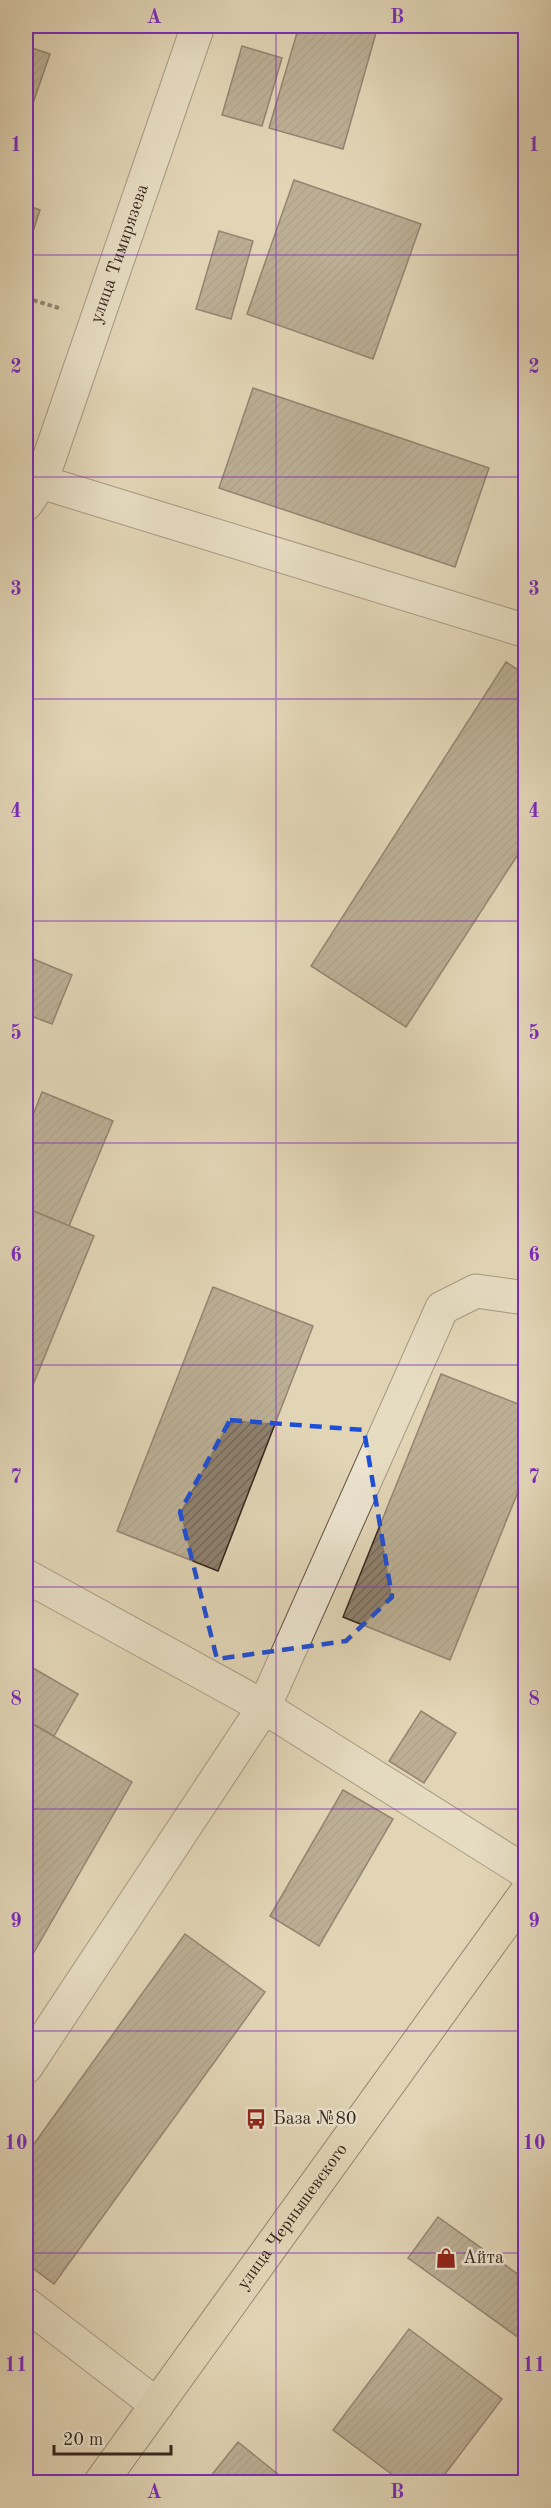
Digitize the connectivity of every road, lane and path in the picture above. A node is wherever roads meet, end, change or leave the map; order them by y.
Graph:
1 (198, 26) edge
2 (33, 493) edge
3 (523, 630) dead end
4 (525, 1298) edge
5 (26, 1576) edge
6 (264, 1707) junction
7 (525, 1872) edge
8 (525, 1893) edge
9 (26, 2067) edge
10 (26, 2304) edge
11 (157, 2405) junction
12 (101, 2482) edge

1 - 2 street, улица Тимирязева
2 - 3 street
4 - 6 street
5 - 6 street
6 - 7 street
6 - 9 street
8 - 11 main road, улица Чернышевского
10 - 11 street
11 - 12 main road, улица Чернышевского

